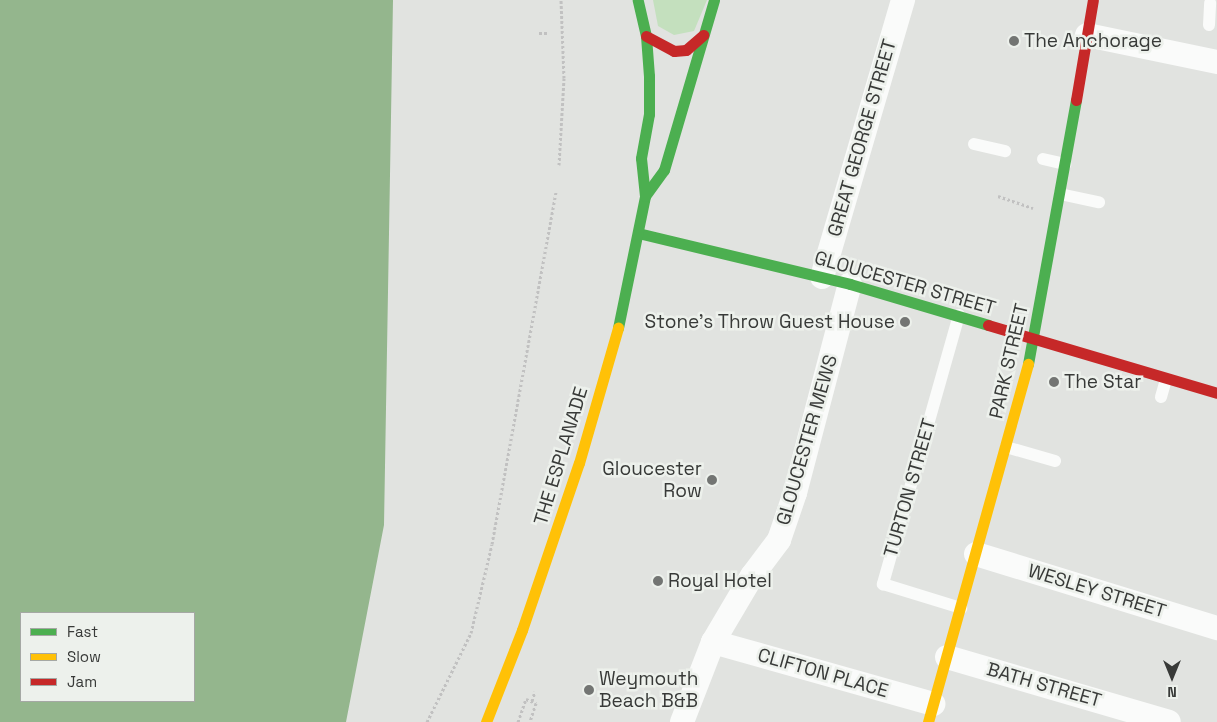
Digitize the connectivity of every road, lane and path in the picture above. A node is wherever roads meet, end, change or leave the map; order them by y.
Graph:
1 (561, 0) edge
2 (638, 0) edge
3 (714, 0) edge
4 (903, 0) edge
5 (1093, 0) edge
6 (1210, 3) dead end
7 (1209, 25) dead end
8 (548, 33) dead end
9 (539, 34) dead end
10 (702, 35) junction
11 (1086, 35) junction
12 (646, 36) junction
13 (1210, 56) edge
14 (974, 144) dead end
15 (1005, 151) dead end
16 (1043, 159) dead end
17 (1065, 164) junction
18 (559, 165) dead end
19 (556, 191) dead end
20 (1060, 194) junction
21 (645, 196) junction
22 (998, 196) dead end
23 (1099, 202) dead end
24 (1041, 210) dead end
25 (638, 233) junction
26 (822, 277) junction
27 (850, 284) junction
28 (958, 315) junction
29 (1035, 340) junction
30 (1166, 380) junction
31 (1217, 393) edge
32 (1161, 397) dead end
33 (1006, 446) junction
34 (1055, 461) dead end
35 (976, 554) junction
36 (961, 608) junction
37 (1217, 628) edge
38 (713, 642) junction
39 (947, 657) junction
40 (535, 692) dead end
41 (532, 702) junction
42 (930, 713) edge
43 (486, 721) edge
44 (427, 722) edge
45 (518, 722) edge
46 (530, 722) edge
47 (682, 722) edge
48 (1169, 722) edge

1 - 18 path
2 - 12 street, THE ESPLANADE
3 - 10 street, THE ESPLANADE
4 - 26 street, GREAT GEORGE STREET
5 - 11 street, PARK STREET
6 - 7 lane
8 - 9 path
10 - 12 street
10 - 21 street, THE ESPLANADE
11 - 13 street
11 - 17 street, PARK STREET
12 - 21 street, THE ESPLANADE
14 - 15 lane
16 - 17 lane
17 - 20 street, PARK STREET
19 - 44 path
20 - 23 lane
20 - 29 street, PARK STREET
21 - 25 street, THE ESPLANADE
22 - 24 path
25 - 26 street, GLOUCESTER STREET
25 - 43 street, THE ESPLANADE
26 - 27 street, GLOUCESTER STREET
27 - 28 street, GLOUCESTER STREET
27 - 38 street, GLOUCESTER MEWS
28 - 29 street, GLOUCESTER STREET
28 - 36 lane, TURTON STREET
29 - 30 street, GLOUCESTER STREET
29 - 33 street, PARK STREET
30 - 31 street, GLOUCESTER STREET
30 - 32 lane
33 - 34 lane
33 - 35 street, PARK STREET
35 - 36 street, PARK STREET
35 - 37 street, WESLEY STREET
36 - 39 street, PARK STREET
38 - 42 street, CLIFTON PLACE
38 - 47 street, GLOUCESTER MEWS
39 - 42 street, PARK STREET
39 - 48 street, BATH STREET
40 - 41 path
41 - 45 path
41 - 46 path

